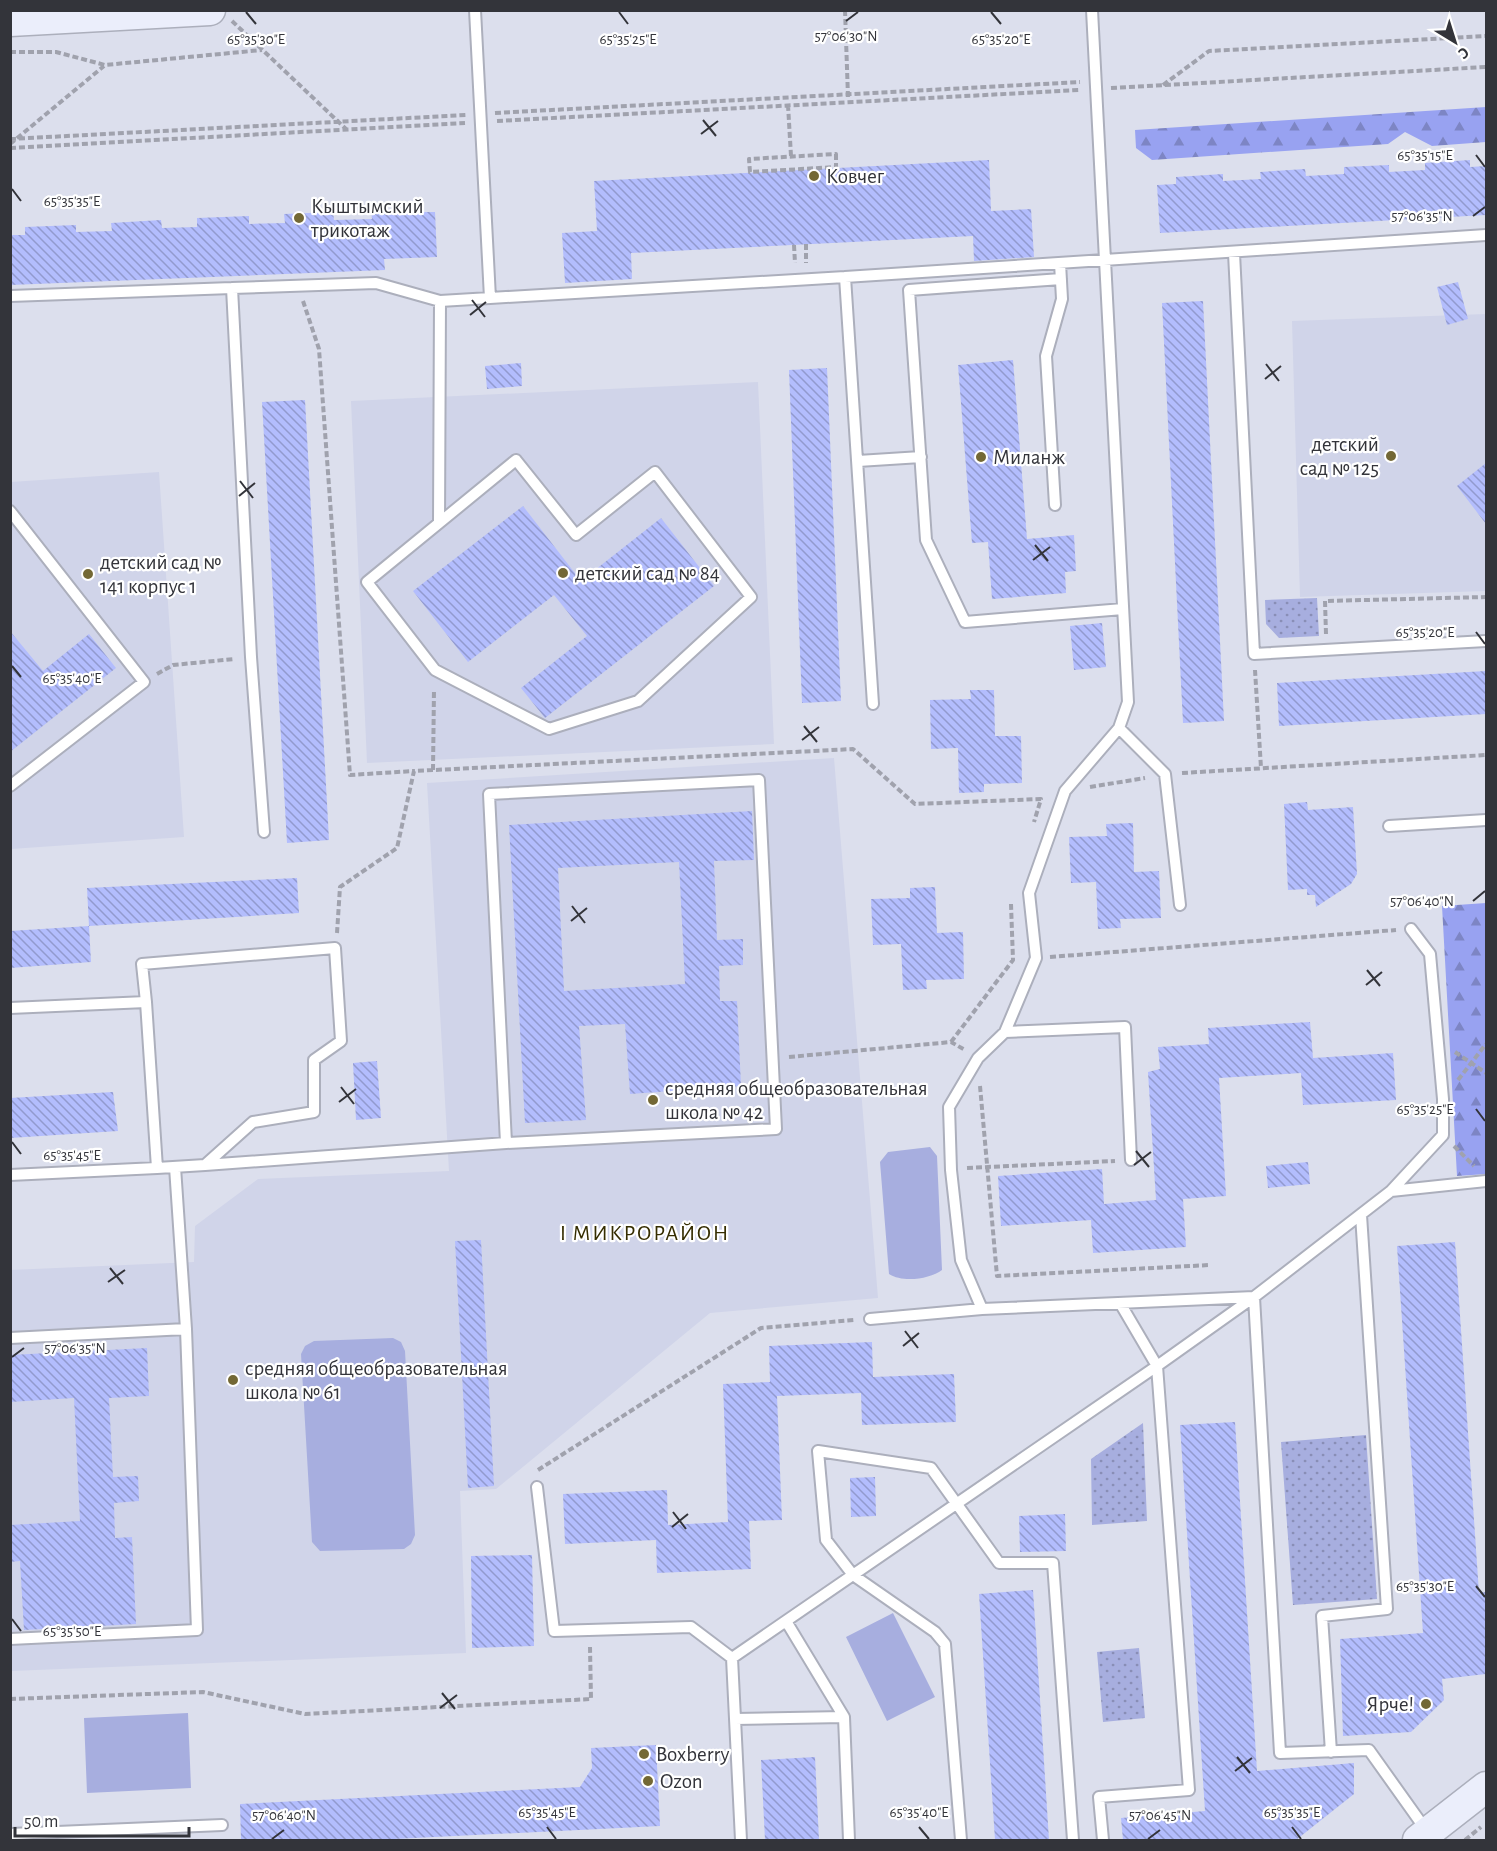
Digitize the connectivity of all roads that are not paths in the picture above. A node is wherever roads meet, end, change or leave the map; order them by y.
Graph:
1 (475, 10) edge
2 (1092, 10) edge
3 (220, 14) edge
4 (10, 21) edge
5 (1486, 235) edge
6 (1234, 253) junction
7 (1106, 260) junction
8 (1060, 263) junction
9 (845, 278) junction
10 (1061, 279) junction
11 (232, 288) junction
12 (10, 296) edge
13 (490, 298) junction
14 (440, 301) junction
15 (921, 457) junction
16 (858, 461) junction
17 (1055, 505) dead end
18 (10, 511) edge
19 (439, 523) junction
20 (1123, 609) junction
21 (1486, 641) edge
22 (873, 704) dead end
23 (1119, 728) junction
24 (10, 786) edge
25 (1486, 820) edge
26 (1389, 826) dead end
27 (264, 832) dead end
28 (1180, 905) dead end
29 (1411, 928) road end
30 (146, 1002) junction
31 (10, 1008) edge
32 (1005, 1032) junction
33 (506, 1143) junction
34 (1131, 1160) road end
35 (205, 1166) junction
36 (175, 1167) junction
37 (157, 1168) junction
38 (10, 1175) edge
39 (1486, 1181) edge
40 (1391, 1191) junction
41 (1361, 1215) junction
42 (1254, 1297) junction
43 (1120, 1303) junction
44 (982, 1309) junction
45 (870, 1319) road end
46 (186, 1329) junction
47 (10, 1338) edge
48 (1157, 1366) junction
49 (537, 1487) road end
50 (957, 1503) junction
51 (853, 1575) junction
52 (786, 1621) junction
53 (10, 1639) edge
54 (732, 1658) junction
55 (844, 1717) junction
56 (735, 1719) junction
57 (1331, 1752) junction
58 (1486, 1787) edge
59 (222, 1825) dead end
60 (10, 1834) edge
61 (1423, 1836) edge
62 (741, 1840) edge
63 (849, 1840) edge
64 (961, 1840) edge
65 (1073, 1840) edge
66 (1103, 1840) edge

1 - 13 lane
2 - 7 lane
3 - 4 main road
5 - 6 lane
6 - 7 lane
6 - 21 lane
7 - 8 lane
7 - 20 lane
8 - 9 lane
8 - 10 lane
9 - 13 lane
9 - 16 lane
10 - 15 lane
10 - 17 lane
11 - 12 lane
11 - 14 lane
11 - 27 lane
13 - 14 lane
14 - 19 lane
15 - 16 lane
15 - 20 lane
16 - 22 lane
18 - 24 lane
19 - 19 lane
20 - 23 lane
23 - 28 lane
23 - 32 lane
25 - 26 lane
29 - 40 lane
30 - 31 lane
30 - 35 lane
30 - 37 lane
32 - 34 lane
32 - 44 lane
33 - 33 lane
33 - 35 lane
35 - 36 lane
36 - 37 lane
36 - 46 lane
37 - 38 lane
39 - 40 lane
40 - 41 lane
41 - 42 lane
41 - 57 lane
42 - 43 lane
42 - 48 lane
42 - 57 lane
43 - 44 lane
43 - 48 lane
44 - 45 lane
46 - 47 lane
46 - 53 lane
48 - 50 lane
48 - 66 lane
49 - 54 lane
50 - 51 lane
50 - 51 lane
50 - 65 lane
51 - 52 lane
51 - 64 lane
52 - 54 lane
52 - 55 lane
54 - 56 lane
55 - 56 lane
55 - 63 lane
56 - 62 lane
57 - 61 lane
58 - 61 main road
59 - 60 lane

